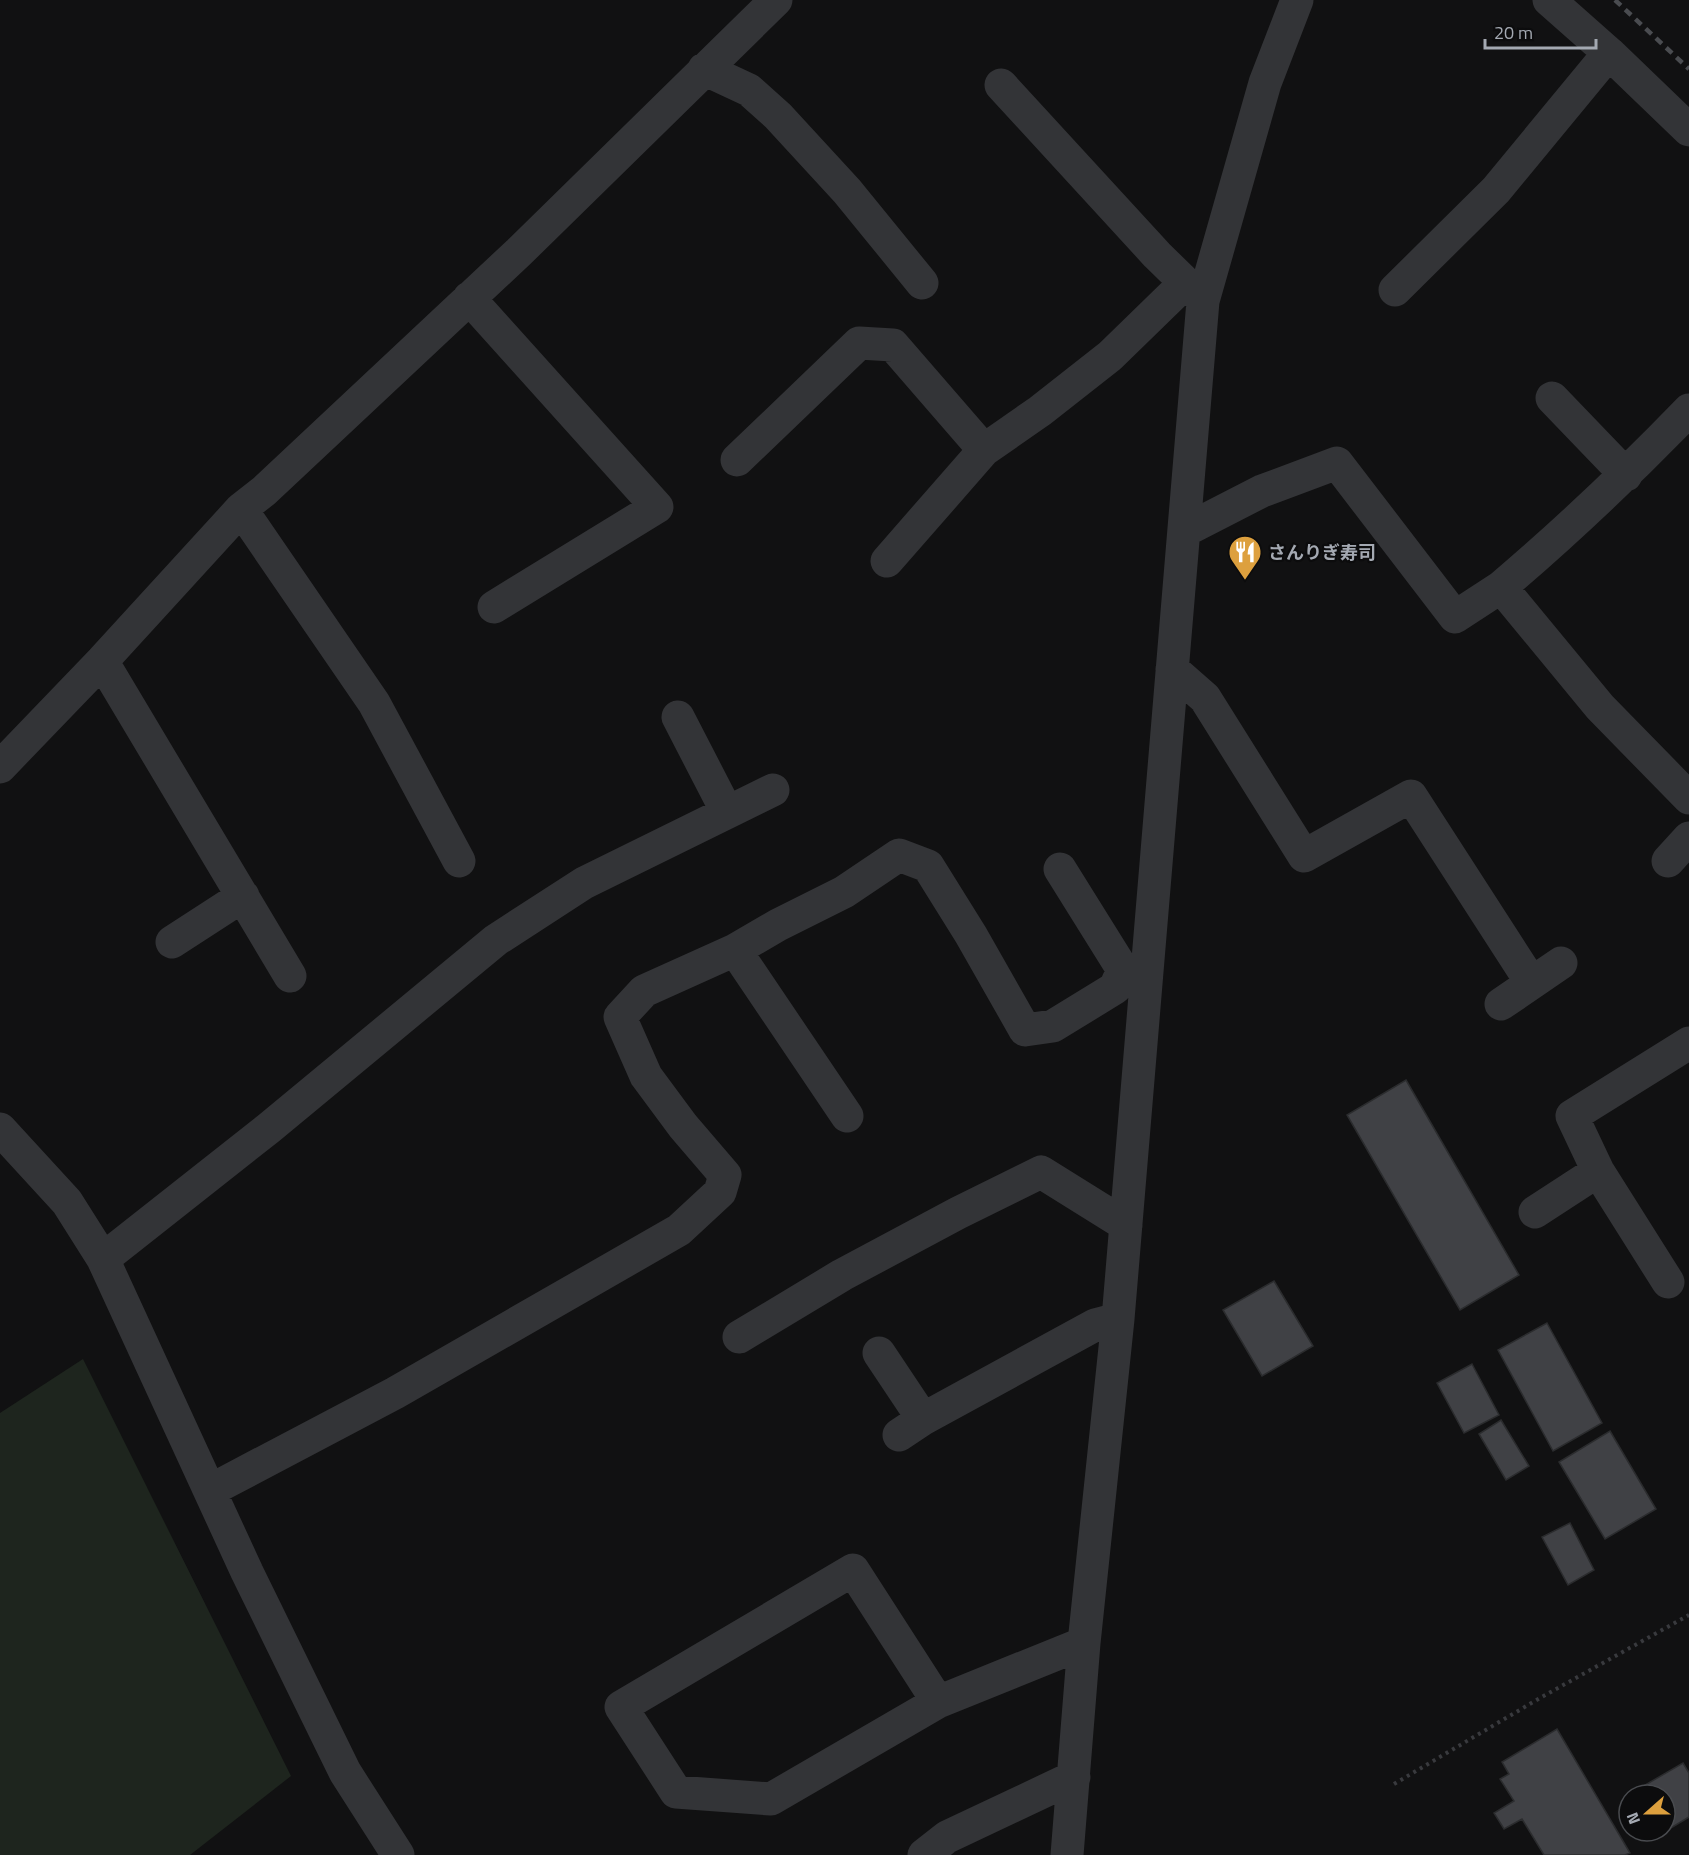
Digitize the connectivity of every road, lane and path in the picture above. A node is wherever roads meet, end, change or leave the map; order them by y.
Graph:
1 (776, 0) edge
2 (1297, 0) edge
3 (1549, 0) edge
4 (1609, 53) junction
5 (704, 69) junction
6 (1002, 85) dead end
7 (1689, 130) edge
8 (922, 283) dead end
9 (1395, 290) dead end
10 (1194, 292) junction
11 (469, 298) junction
12 (1552, 398) dead end
13 (1689, 410) edge
14 (984, 450) junction
15 (737, 460) dead end
16 (1626, 475) junction
17 (240, 509) junction
18 (1184, 531) junction
19 (887, 561) dead end
20 (1502, 587) junction
21 (494, 607) dead end
22 (102, 661) junction
23 (1172, 669) junction
24 (678, 717) dead end
25 (0, 767) edge
26 (773, 790) dead end
27 (1689, 798) edge
28 (727, 812) junction
29 (459, 861) dead end
30 (1060, 869) dead end
31 (243, 896) junction
32 (172, 942) dead end
33 (735, 950) junction
34 (1561, 963) dead end
35 (290, 976) dead end
36 (1531, 982) junction
37 (1501, 1004) dead end
38 (1689, 1043) edge
39 (847, 1116) dead end
40 (0, 1129) edge
41 (1598, 1172) junction
42 (1535, 1212) dead end
43 (1126, 1225) junction
44 (103, 1259) junction
45 (1668, 1282) dead end
46 (1118, 1319) junction
47 (739, 1337) dead end
48 (879, 1353) dead end
49 (211, 1490) junction
50 (1689, 1615) edge
51 (1084, 1643) junction
52 (938, 1702) junction
53 (1074, 1777) junction
54 (1394, 1784) dead end
55 (398, 1855) edge
56 (924, 1855) edge
57 (1067, 1855) edge

1 - 5 street
2 - 10 street
3 - 4 street
4 - 7 street
4 - 9 street
5 - 8 street
5 - 11 street
6 - 10 street
10 - 14 street
10 - 18 street
11 - 17 street
11 - 21 street
12 - 16 street
13 - 16 street
14 - 15 street
14 - 19 street
16 - 20 street
17 - 22 street
17 - 29 street
18 - 20 street
18 - 23 street
20 - 27 street
22 - 25 street
22 - 31 street
23 - 36 street
23 - 43 street
24 - 28 street
26 - 28 street
28 - 44 street
30 - 33 street
31 - 32 street
31 - 35 street
33 - 39 street
33 - 49 street
34 - 36 street
36 - 37 street
38 - 41 street
40 - 44 street
41 - 42 street
41 - 45 street
43 - 46 street
43 - 47 street
44 - 49 street
46 - 48 street
46 - 51 street
49 - 55 street
50 - 54 path
51 - 52 street
51 - 53 street
52 - 52 street
53 - 56 street
53 - 57 street

